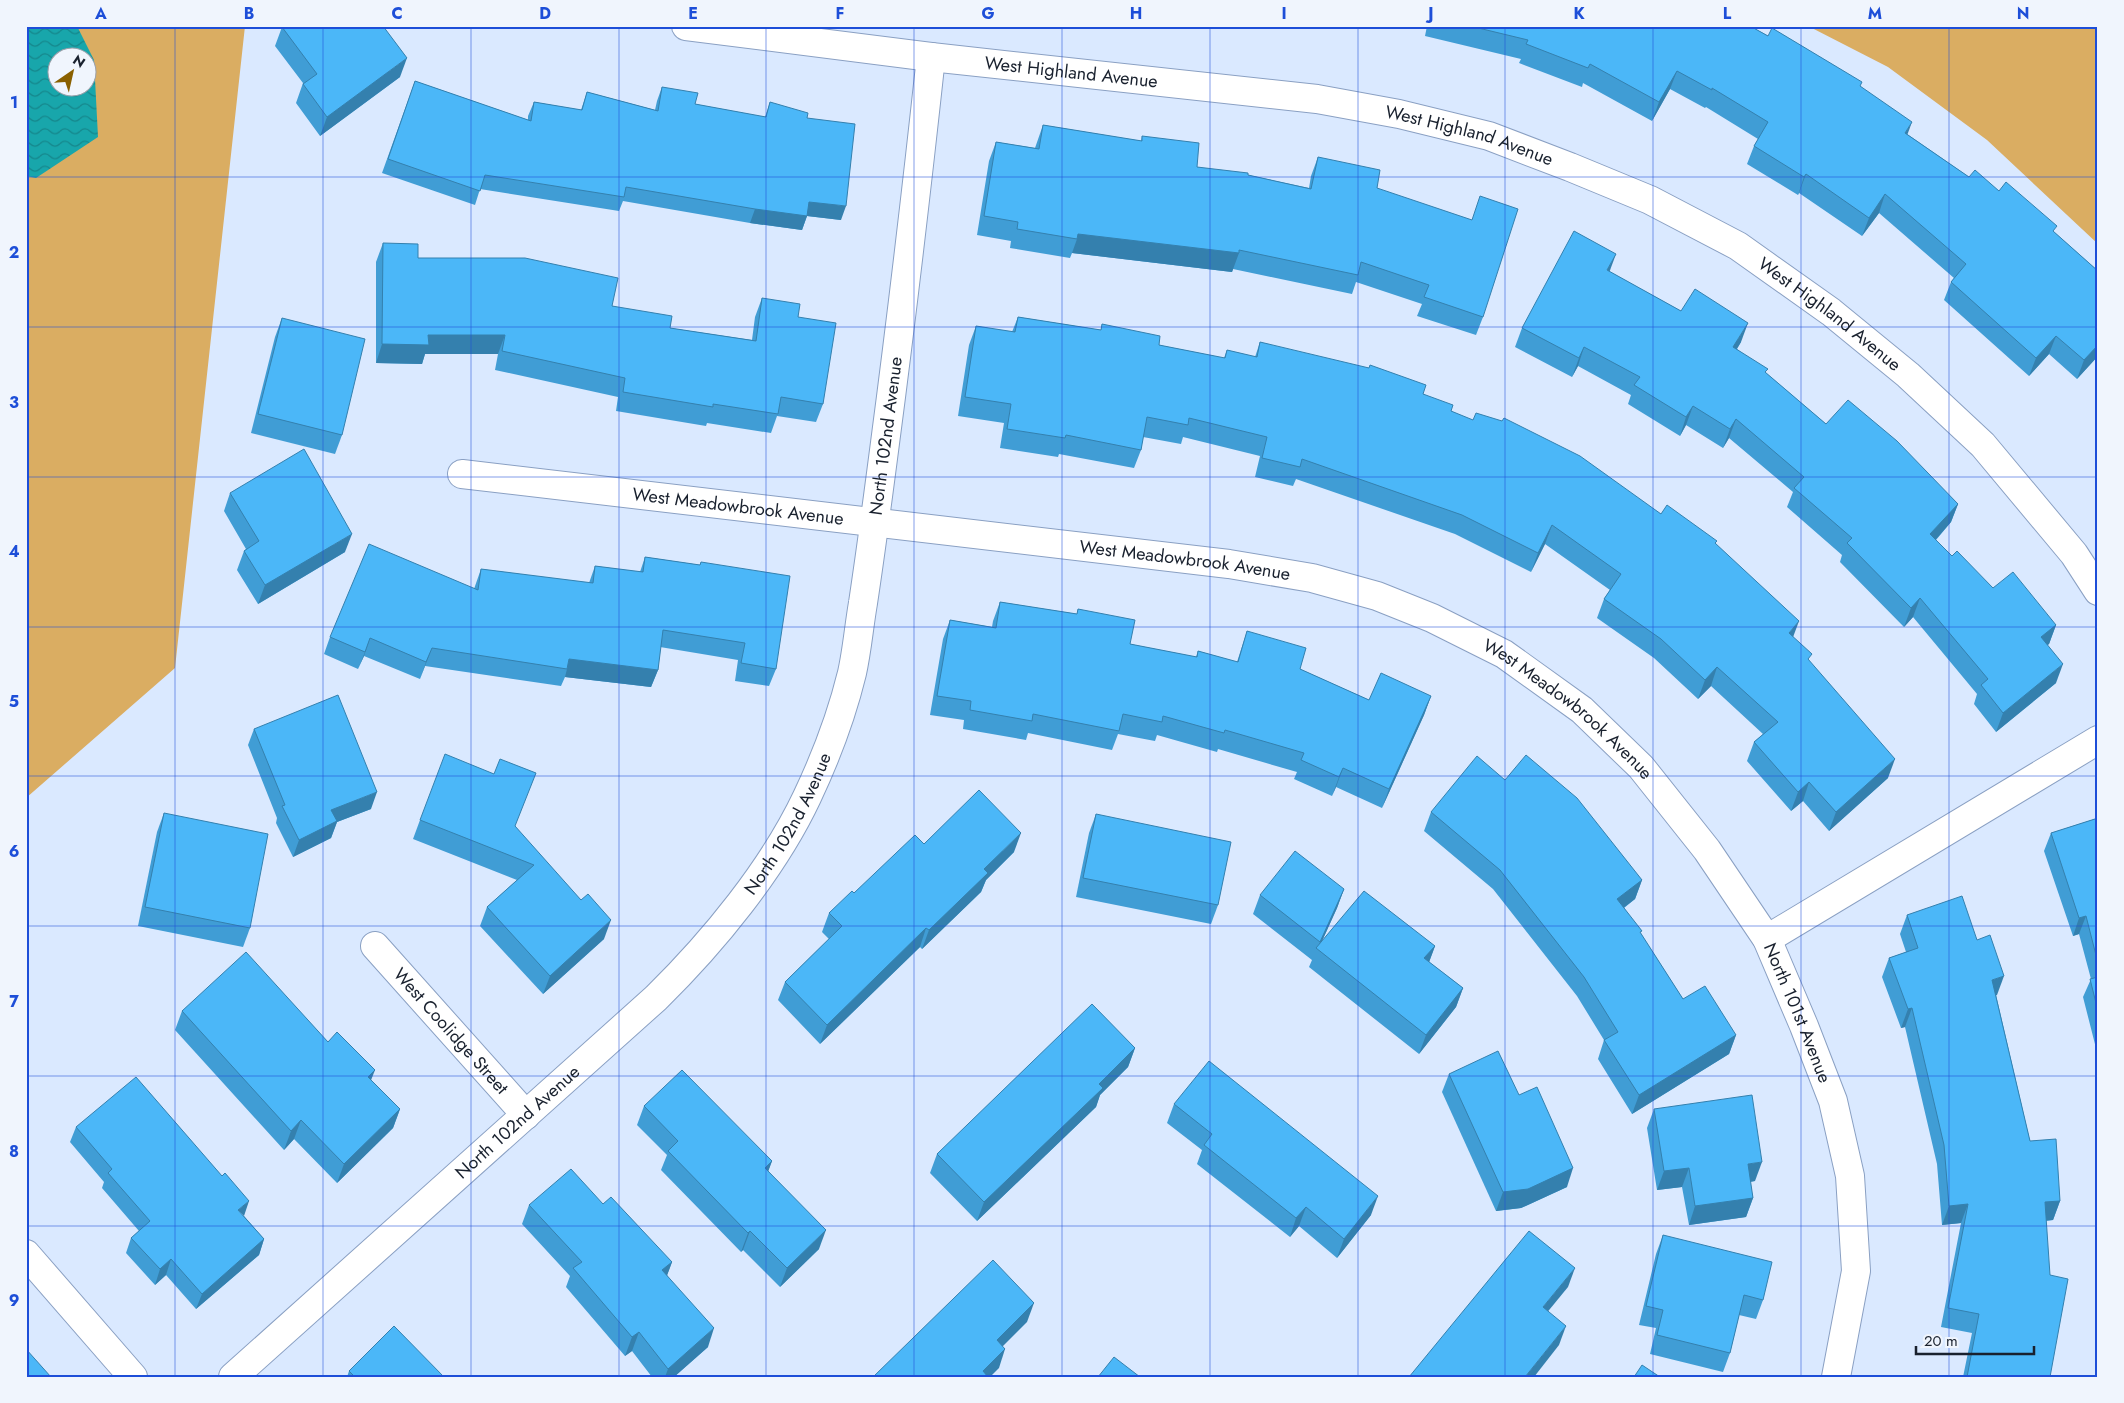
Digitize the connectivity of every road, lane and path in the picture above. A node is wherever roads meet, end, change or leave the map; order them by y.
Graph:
1 (686, 26) edge
2 (931, 57) junction
3 (462, 474) dead end
4 (875, 522) junction
5 (2098, 591) edge
6 (2098, 740) edge
7 (1767, 939) junction
8 (375, 946) dead end
9 (526, 1114) junction
10 (26, 1254) edge
11 (132, 1377) edge
12 (233, 1377) edge
13 (1836, 1377) edge

1 - 2 street, West Highland Avenue
2 - 4 street, North 102nd Avenue
2 - 5 street, West Highland Avenue
3 - 4 street, West Meadowbrook Avenue
4 - 7 street, West Meadowbrook Avenue
4 - 9 street, North 102nd Avenue
6 - 7 street, North 101st Avenue
7 - 13 street, North 101st Avenue
8 - 9 street, West Coolidge Street
9 - 12 street, North 102nd Avenue
10 - 11 street

